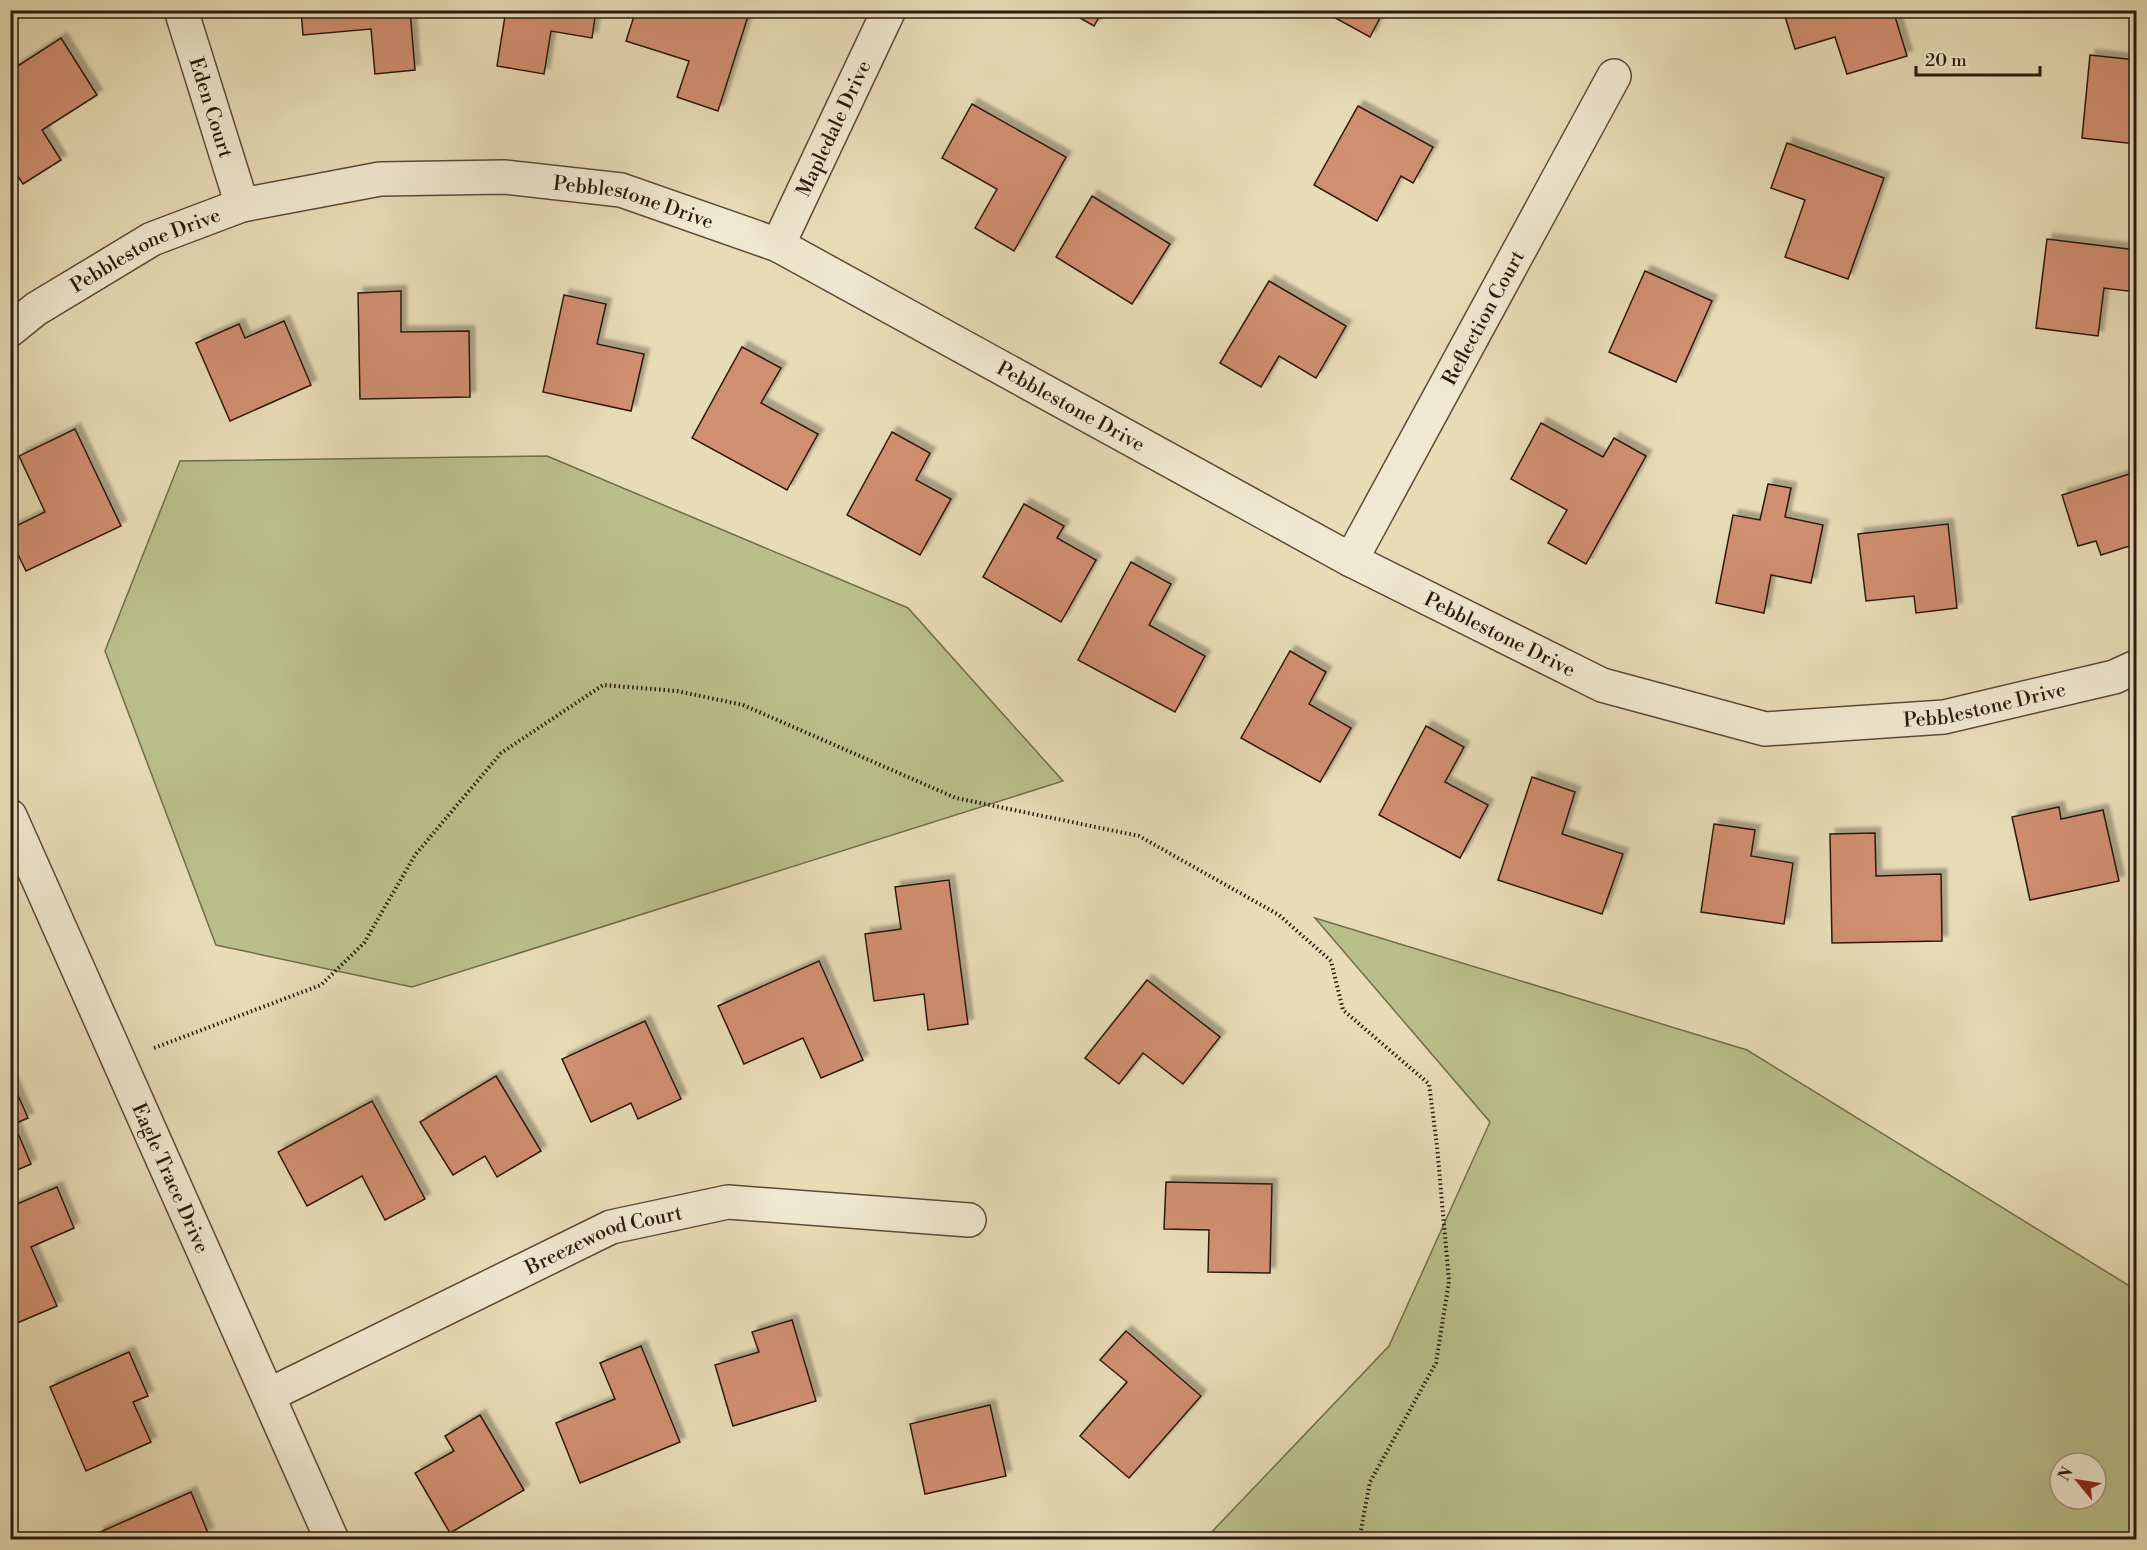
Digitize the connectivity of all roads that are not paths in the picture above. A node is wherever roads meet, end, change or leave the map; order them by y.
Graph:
1 (181, 10) edge
2 (888, 10) edge
3 (1614, 76) dead end
4 (242, 205) junction
5 (778, 245) junction
6 (10, 330) edge
7 (1351, 560) junction
8 (2136, 667) edge
9 (10, 816) edge
10 (969, 1220) dead end
11 (269, 1395) junction
12 (332, 1539) edge

1 - 4 street, Eden Court
2 - 5 street, Mapledale Drive
3 - 7 street, Reflection Court
4 - 5 street, Pebblestone Drive
4 - 6 street, Pebblestone Drive
5 - 7 street, Pebblestone Drive
7 - 8 street, Pebblestone Drive
9 - 11 street, Eagle Trace Drive
10 - 11 street, Breezewood Court
11 - 12 street, Eagle Trace Drive

